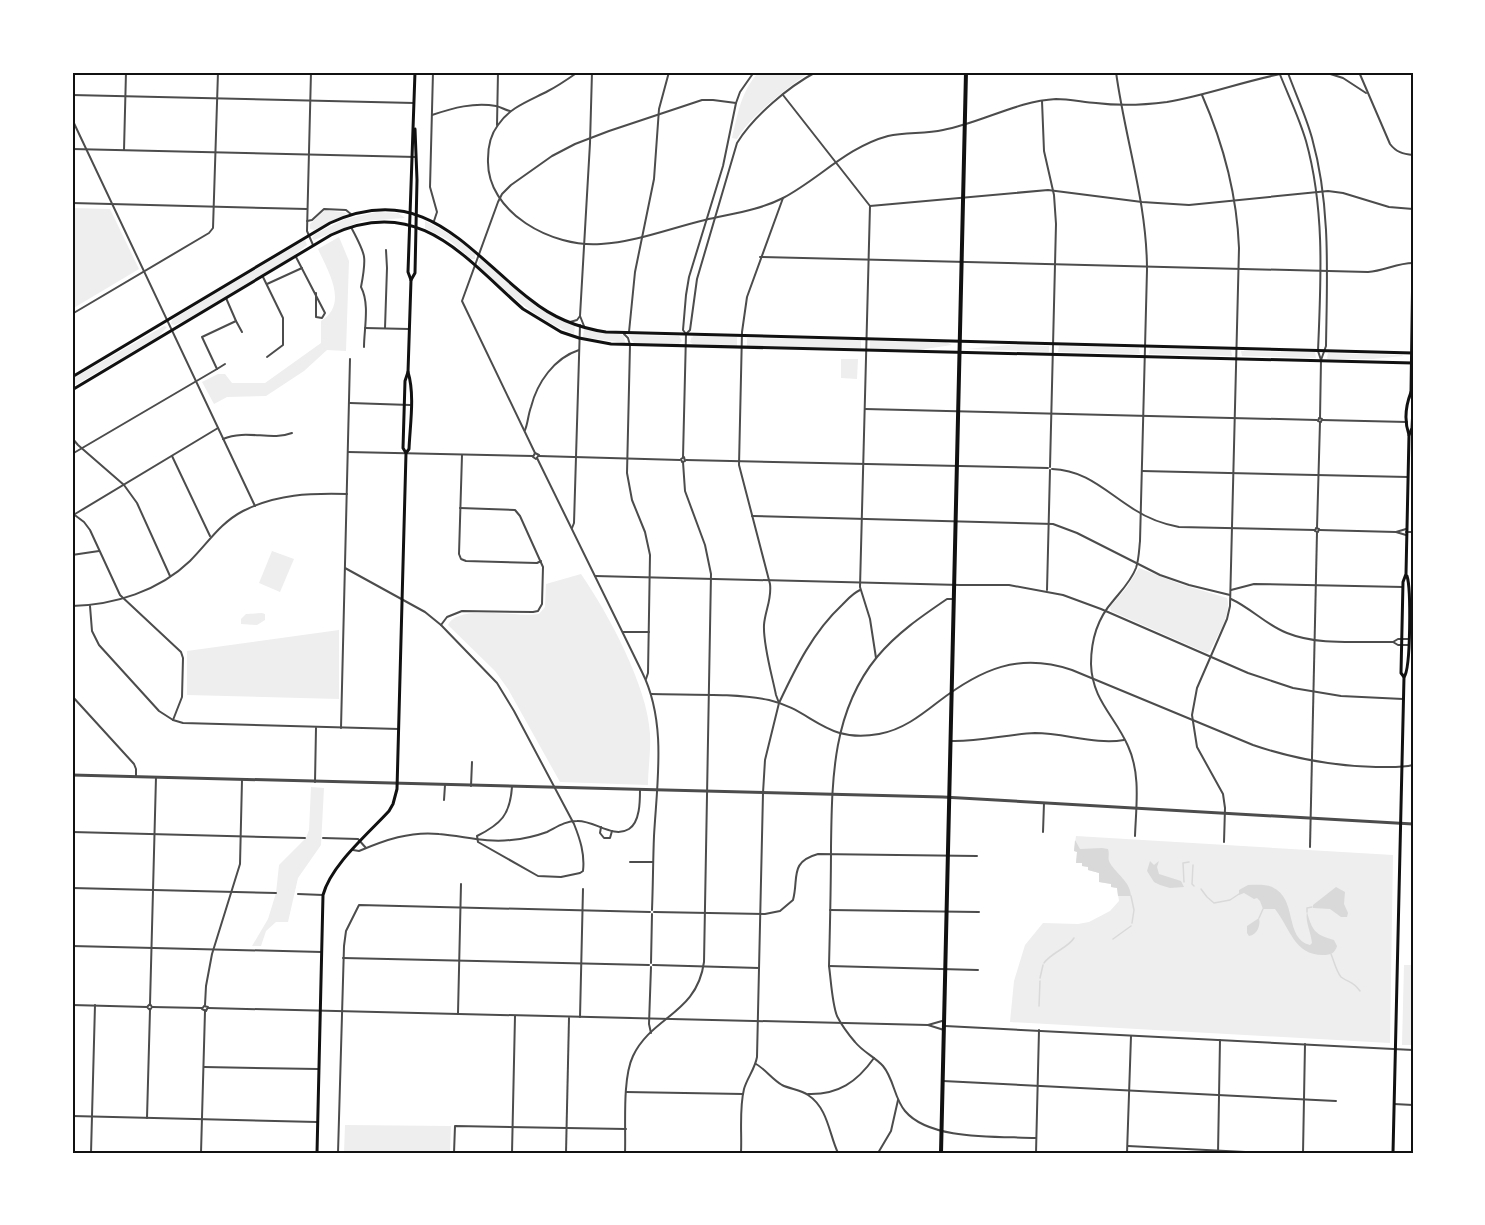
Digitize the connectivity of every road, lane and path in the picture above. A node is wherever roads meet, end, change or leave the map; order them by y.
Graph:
1 (126, 72) edge
2 (218, 72) edge
3 (311, 72) edge
4 (416, 72) edge
5 (433, 72) edge
6 (498, 72) edge
7 (578, 72) edge
8 (592, 72) edge
9 (669, 72) edge
10 (754, 72) edge
11 (816, 72) edge
12 (966, 72) edge
13 (1116, 72) edge
14 (1289, 72) edge
15 (1324, 72) edge
16 (1359, 72) edge
17 (1280, 73) edge
18 (72, 95) edge
19 (783, 95) junction
20 (1202, 95) junction
21 (1369, 95) junction
22 (125, 96) junction
23 (217, 98) junction
24 (310, 101) junction
25 (1042, 101) junction
26 (415, 103) junction
27 (736, 103) junction
28 (1120, 104) junction
29 (497, 106) junction
30 (510, 111) junction
31 (658, 114) junction
32 (432, 116) junction
33 (72, 119) edge
34 (965, 124) junction
35 (497, 125) junction
36 (590, 138) junction
37 (729, 141) junction
38 (737, 143) junction
39 (72, 149) edge
40 (86, 150) junction
41 (124, 150) junction
42 (216, 153) junction
43 (309, 155) junction
44 (1413, 155) edge
45 (414, 157) junction
46 (835, 162) junction
47 (1053, 190) junction
48 (1323, 191) junction
49 (1316, 192) junction
50 (963, 197) junction
51 (500, 198) junction
52 (783, 198) junction
53 (1234, 201) junction
54 (1142, 202) junction
55 (72, 203) edge
56 (112, 204) junction
57 (215, 206) junction
58 (870, 206) junction
59 (307, 209) junction
60 (1413, 209) edge
61 (411, 214) junction
62 (352, 215) junction
63 (416, 215) junction
64 (714, 218) junction
65 (706, 220) junction
66 (307, 221) junction
67 (434, 221) junction
68 (410, 225) junction
69 (351, 227) junction
70 (416, 227) junction
71 (308, 236) junction
72 (642, 236) junction
73 (584, 244) junction
74 (313, 245) junction
75 (386, 249) dead end
76 (479, 254) junction
77 (296, 257) junction
78 (760, 257) junction
79 (1413, 258) edge
80 (868, 260) junction
81 (961, 262) junction
82 (1413, 263) edge
83 (1055, 264) junction
84 (475, 266) junction
85 (1147, 266) junction
86 (302, 268) junction
87 (1239, 269) junction
88 (144, 271) junction
89 (1320, 271) junction
90 (1327, 271) junction
91 (263, 277) junction
92 (411, 280) junction
93 (267, 284) junction
94 (316, 293) junction
95 (226, 298) junction
96 (72, 314) edge
97 (580, 316) junction
98 (167, 320) junction
99 (236, 321) junction
100 (570, 322) junction
101 (580, 326) junction
102 (365, 328) junction
103 (385, 328) junction
104 (586, 328) junction
105 (409, 329) junction
106 (172, 330) junction
107 (242, 332) dead end
108 (623, 333) junction
109 (629, 333) junction
110 (686, 334) junction
111 (742, 335) junction
112 (579, 338) junction
113 (866, 339) junction
114 (959, 341) junction
115 (1053, 344) junction
116 (630, 345) junction
117 (686, 346) junction
118 (1144, 346) junction
119 (364, 347) dead end
120 (742, 348) junction
121 (1237, 349) junction
122 (579, 350) junction
123 (866, 350) junction
124 (1318, 351) junction
125 (1326, 351) junction
126 (959, 352) junction
127 (1412, 353) edge
128 (1053, 354) junction
129 (1144, 356) junction
130 (267, 357) dead end
131 (350, 358) dead end
132 (1236, 358) junction
133 (1321, 360) junction
134 (1412, 363) edge
135 (225, 364) dead end
136 (217, 369) junction
137 (408, 372) junction
138 (72, 377) edge
139 (195, 380) junction
140 (72, 390) edge
141 (1411, 392) junction
142 (1413, 402) edge
143 (350, 403) junction
144 (404, 405) junction
145 (410, 405) junction
146 (1413, 408) edge
147 (865, 409) junction
148 (958, 412) junction
149 (1052, 413) junction
150 (1143, 416) junction
151 (1235, 418) junction
152 (1320, 420) junction
153 (1407, 422) junction
154 (1413, 422) edge
155 (218, 428) junction
156 (524, 431) junction
157 (292, 433) dead end
158 (1409, 435) junction
159 (72, 438) edge
160 (223, 439) junction
161 (81, 448) junction
162 (348, 452) junction
163 (406, 453) junction
164 (72, 454) edge
165 (462, 454) junction
166 (534, 455) junction
167 (172, 456) junction
168 (538, 457) junction
169 (576, 457) junction
170 (627, 458) junction
171 (683, 460) junction
172 (739, 461) junction
173 (863, 464) junction
174 (957, 467) junction
175 (1050, 468) junction
176 (1142, 471) junction
177 (1234, 473) junction
178 (1318, 475) junction
179 (1408, 477) junction
180 (124, 485) junction
181 (347, 494) junction
182 (255, 506) junction
183 (460, 508) junction
184 (74, 514) edge
185 (1141, 514) junction
186 (752, 516) junction
187 (862, 519) junction
188 (956, 521) junction
189 (1049, 524) junction
190 (572, 528) junction
191 (1232, 528) junction
192 (1317, 530) junction
193 (1396, 532) junction
194 (1406, 532) junction
195 (1413, 532) edge
196 (210, 536) junction
197 (99, 551) junction
198 (72, 555) edge
199 (541, 561) junction
200 (1137, 565) junction
201 (345, 568) junction
202 (1406, 574) junction
203 (170, 576) junction
204 (595, 576) junction
205 (650, 577) junction
206 (711, 579) junction
207 (769, 580) junction
208 (860, 582) junction
209 (954, 585) junction
210 (1316, 585) junction
211 (1403, 587) junction
212 (861, 590) junction
213 (1231, 590) junction
214 (1046, 591) junction
215 (1230, 597) junction
216 (124, 598) junction
217 (402, 598) junction
218 (954, 599) junction
219 (72, 606) edge
220 (90, 606) junction
221 (1105, 611) junction
222 (441, 625) junction
223 (623, 632) junction
224 (649, 632) junction
225 (1403, 639) junction
226 (1409, 639) junction
227 (1315, 640) junction
228 (1393, 642) junction
229 (1403, 645) junction
230 (1409, 645) junction
231 (1210, 657) junction
232 (876, 658) junction
233 (1404, 677) junction
234 (1093, 678) junction
235 (646, 679) junction
236 (952, 692) junction
237 (1313, 692) junction
238 (651, 694) junction
239 (72, 696) edge
240 (709, 696) junction
241 (1403, 699) junction
242 (779, 703) junction
243 (173, 720) junction
244 (1193, 720) junction
245 (316, 728) junction
246 (341, 728) junction
247 (399, 729) junction
248 (839, 733) junction
249 (1125, 740) junction
250 (951, 741) junction
251 (1312, 761) junction
252 (472, 762) dead end
253 (1413, 765) edge
254 (1401, 767) junction
255 (72, 775) edge
256 (136, 777) junction
257 (156, 777) junction
258 (242, 780) junction
259 (315, 782) junction
260 (397, 784) junction
261 (445, 785) junction
262 (471, 786) junction
263 (512, 787) junction
264 (554, 788) junction
265 (640, 790) junction
266 (658, 790) junction
267 (707, 792) junction
268 (763, 793) junction
269 (832, 794) junction
270 (950, 797) junction
271 (444, 800) dead end
272 (1044, 802) junction
273 (1136, 808) junction
274 (1225, 813) junction
275 (1310, 818) junction
276 (572, 821) junction
277 (1400, 823) junction
278 (1413, 824) edge
279 (601, 827) junction
280 (612, 831) junction
281 (1043, 831) dead end
282 (72, 832) edge
283 (154, 834) junction
284 (240, 836) junction
285 (1135, 836) dead end
286 (305, 838) dead end
287 (323, 838) dead end
288 (477, 841) junction
289 (360, 842) junction
290 (1224, 842) dead end
291 (1310, 847) dead end
292 (366, 848) junction
293 (353, 850) junction
294 (831, 853) junction
295 (948, 855) junction
296 (977, 856) dead end
297 (630, 862) dead end
298 (653, 862) junction
299 (460, 884) dead end
300 (72, 888) edge
301 (583, 889) dead end
302 (153, 890) junction
303 (231, 892) junction
304 (276, 893) dead end
305 (298, 894) dead end
306 (324, 895) junction
307 (460, 907) junction
308 (830, 909) junction
309 (583, 910) junction
310 (652, 912) junction
311 (947, 912) junction
312 (979, 912) dead end
313 (705, 913) junction
314 (760, 914) junction
315 (72, 946) edge
316 (151, 948) junction
317 (213, 950) junction
318 (322, 952) junction
319 (344, 958) junction
320 (459, 961) junction
321 (581, 964) junction
322 (651, 965) junction
323 (704, 966) junction
324 (829, 966) junction
325 (759, 968) junction
326 (946, 969) junction
327 (978, 970) dead end
328 (72, 1005) edge
329 (95, 1005) junction
330 (150, 1007) junction
331 (205, 1008) junction
332 (320, 1011) junction
333 (342, 1011) junction
334 (458, 1014) junction
335 (515, 1016) junction
336 (569, 1017) junction
337 (580, 1017) junction
338 (650, 1018) junction
339 (667, 1018) junction
340 (758, 1021) junction
341 (842, 1023) junction
342 (928, 1025) junction
343 (945, 1025) junction
344 (1039, 1030) junction
345 (651, 1033) junction
346 (1131, 1036) junction
347 (1220, 1040) junction
348 (1305, 1044) junction
349 (1395, 1049) junction
350 (1413, 1050) edge
351 (874, 1058) junction
352 (756, 1064) junction
353 (204, 1067) junction
354 (318, 1069) junction
355 (943, 1081) junction
356 (1037, 1086) junction
357 (1129, 1091) junction
358 (626, 1092) junction
359 (743, 1094) junction
360 (808, 1094) junction
361 (1219, 1095) junction
362 (898, 1100) junction
363 (1304, 1100) junction
364 (1336, 1101) dead end
365 (1394, 1104) junction
366 (1413, 1105) edge
367 (72, 1116) edge
368 (92, 1117) junction
369 (147, 1118) junction
370 (202, 1119) junction
371 (317, 1122) junction
372 (512, 1126) junction
373 (566, 1128) junction
374 (626, 1129) junction
375 (942, 1131) junction
376 (1036, 1138) junction
377 (1128, 1146) junction
378 (1218, 1152) edge
379 (92, 1153) edge
380 (201, 1153) edge
381 (317, 1153) edge
382 (338, 1153) edge
383 (454, 1153) edge
384 (512, 1153) edge
385 (566, 1153) edge
386 (625, 1153) edge
387 (741, 1153) edge
388 (838, 1153) edge
389 (878, 1153) edge
390 (941, 1153) edge
391 (1036, 1153) edge
392 (1127, 1153) edge
393 (1264, 1153) edge
394 (1302, 1153) edge
395 (1393, 1153) edge

1 - 22 street
2 - 23 street
3 - 24 street
4 - 26 main road
5 - 32 street
6 - 29 street
7 - 30 street
8 - 36 street
9 - 31 street
10 - 27 street
11 - 19 street
12 - 34 highway
13 - 28 street
14 - 17 street
14 - 48 street
15 - 21 street
16 - 21 street
17 - 20 street
17 - 49 street
18 - 22 street
19 - 38 street
19 - 46 street
20 - 28 street
20 - 53 street
21 - 44 street
22 - 23 street
22 - 41 street
23 - 24 street
23 - 42 street
24 - 26 street
24 - 43 street
25 - 28 street
25 - 34 street
25 - 47 street
26 - 45 main road
27 - 31 street
27 - 37 street
28 - 54 street
29 - 30 street
29 - 32 street
29 - 35 street
30 - 35 street
31 - 36 street
31 - 72 street
32 - 67 street
33 - 40 street
34 - 46 street
34 - 50 highway
35 - 51 street
36 - 51 street
36 - 73 street
37 - 38 street
37 - 65 street
38 - 64 street
39 - 40 street
40 - 41 street
40 - 56 street
41 - 42 street
42 - 43 street
42 - 57 street
43 - 45 street
43 - 59 street
45 - 61 main road
45 - 63 main road
46 - 52 street
46 - 58 street
47 - 50 street
47 - 54 street
47 - 83 street
48 - 49 street
48 - 60 street
48 - 90 street
49 - 53 street
49 - 89 street
50 - 58 street
50 - 81 highway
51 - 73 street
51 - 76 street
52 - 64 street
52 - 78 street
53 - 54 street
53 - 87 street
54 - 85 street
55 - 56 street
56 - 57 street
56 - 88 street
57 - 59 street
57 - 88 street
58 - 80 street
59 - 66 street
61 - 62 main road
61 - 63 main road
61 - 68 main road
62 - 66 street
62 - 71 main road
63 - 67 main road
63 - 70 main road
64 - 65 street
64 - 110 street
65 - 72 street
65 - 110 street
66 - 71 street
67 - 76 main road
68 - 69 main road
68 - 70 main road
68 - 92 main road
69 - 74 main road
69 - 102 street
70 - 84 main road
70 - 92 main road
71 - 74 street
71 - 98 main road
72 - 73 street
72 - 109 street
73 - 97 street
74 - 77 main road
75 - 103 street
76 - 84 street
76 - 100 main road
77 - 86 street
77 - 91 main road
78 - 80 street
78 - 111 street
79 - 82 main road
80 - 81 street
80 - 113 street
81 - 83 street
81 - 114 highway
82 - 90 street
82 - 127 main road
83 - 85 street
83 - 115 street
84 - 112 main road
84 - 156 street
85 - 87 street
85 - 118 street
86 - 93 street
86 - 94 street
87 - 89 street
87 - 121 street
88 - 96 street
88 - 98 street
89 - 90 street
89 - 124 street
90 - 125 street
91 - 93 street
91 - 95 main road
92 - 105 main road
93 - 130 street
94 - 94 street
95 - 99 street
95 - 106 main road
97 - 100 street
97 - 104 street
98 - 106 street
98 - 138 main road
99 - 107 street
99 - 136 street
100 - 101 main road
101 - 104 main road
101 - 112 street
102 - 103 street
102 - 119 street
103 - 105 street
104 - 108 main road
105 - 137 main road
106 - 139 street
106 - 140 main road
108 - 109 main road
108 - 116 street
109 - 110 main road
110 - 111 main road
110 - 117 street
111 - 113 main road
111 - 120 street
112 - 116 main road
112 - 122 street
113 - 114 main road
113 - 123 street
114 - 115 main road
114 - 126 highway
115 - 118 main road
115 - 128 street
116 - 117 main road
116 - 170 street
117 - 120 main road
117 - 171 street
118 - 121 main road
118 - 129 street
120 - 123 main road
120 - 172 street
121 - 124 main road
121 - 132 street
122 - 156 street
122 - 169 street
123 - 126 main road
123 - 147 street
124 - 125 main road
124 - 133 street
125 - 127 main road
125 - 133 street
126 - 128 main road
126 - 148 highway
127 - 134 main road
128 - 129 main road
128 - 149 street
129 - 132 main road
129 - 150 street
131 - 143 street
132 - 133 main road
132 - 151 street
133 - 134 main road
133 - 152 street
134 - 141 main road
135 - 136 street
136 - 139 street
137 - 144 main road
137 - 145 main road
139 - 155 street
139 - 161 street
141 - 142 main road
141 - 153 main road
143 - 144 street
143 - 162 street
144 - 145 street
144 - 163 main road
145 - 163 main road
146 - 154 main road
147 - 148 street
147 - 173 street
148 - 149 street
148 - 174 highway
149 - 150 street
149 - 175 street
150 - 151 street
150 - 176 street
151 - 152 street
151 - 177 street
152 - 153 street
152 - 178 street
153 - 158 main road
154 - 158 main road
155 - 160 street
155 - 167 street
156 - 166 street
157 - 160 street
158 - 179 main road
159 - 161 street
160 - 182 street
161 - 164 street
161 - 180 street
162 - 163 street
162 - 181 street
163 - 165 street
163 - 217 main road
165 - 166 street
165 - 183 street
166 - 168 street
167 - 180 street
167 - 196 street
168 - 169 street
168 - 190 street
169 - 170 street
169 - 190 street
170 - 171 street
170 - 205 street
171 - 172 street
171 - 206 street
172 - 173 street
172 - 186 street
173 - 174 street
173 - 187 street
174 - 175 street
174 - 188 highway
175 - 185 street
175 - 189 street
176 - 177 street
176 - 185 street
177 - 178 street
177 - 191 street
178 - 179 street
178 - 192 street
179 - 194 main road
180 - 184 street
180 - 203 street
181 - 182 street
181 - 201 street
182 - 196 street
183 - 199 street
183 - 199 street
184 - 197 street
185 - 191 street
185 - 200 street
186 - 187 street
186 - 207 street
187 - 188 street
187 - 208 street
188 - 189 street
188 - 209 highway
189 - 200 street
189 - 214 street
190 - 204 street
191 - 192 street
191 - 213 street
192 - 193 street
192 - 210 street
193 - 194 street
193 - 194 street
194 - 195 street
194 - 202 main road
196 - 203 street
197 - 198 street
197 - 216 street
199 - 222 street
200 - 215 street
200 - 221 street
201 - 217 street
201 - 246 street
202 - 211 main road
202 - 226 main road
203 - 216 street
204 - 205 street
204 - 223 street
205 - 206 street
205 - 224 street
206 - 207 street
206 - 240 street
207 - 208 street
207 - 242 street
208 - 209 street
208 - 212 street
209 - 214 street
209 - 218 highway
210 - 211 street
210 - 213 street
210 - 227 street
211 - 225 main road
212 - 232 street
212 - 242 street
213 - 215 street
214 - 221 street
215 - 227 street
215 - 231 street
216 - 220 street
216 - 243 street
217 - 222 street
217 - 247 main road
218 - 232 street
218 - 236 highway
219 - 220 street
220 - 243 street
221 - 231 street
221 - 234 street
222 - 264 street
223 - 224 street
223 - 235 street
224 - 235 street
225 - 226 street
225 - 228 street
225 - 229 main road
226 - 230 main road
227 - 228 street
227 - 237 street
228 - 229 street
229 - 230 street
229 - 233 main road
230 - 233 main road
231 - 237 street
231 - 244 street
232 - 248 street
233 - 241 main road
234 - 236 street
234 - 244 street
234 - 249 street
235 - 238 street
236 - 248 street
236 - 250 highway
237 - 241 street
237 - 251 street
238 - 240 street
238 - 266 street
239 - 256 street
240 - 242 street
240 - 267 street
241 - 254 main road
242 - 248 street
242 - 268 street
243 - 245 street
244 - 251 street
244 - 274 street
245 - 246 street
245 - 259 street
246 - 247 street
247 - 260 main road
248 - 269 street
249 - 250 street
249 - 273 street
250 - 270 highway
251 - 254 street
251 - 275 street
252 - 262 street
253 - 254 street
254 - 277 main road
255 - 256 street
256 - 257 street
257 - 258 street
257 - 283 street
258 - 259 street
258 - 284 street
259 - 260 street
260 - 261 street
260 - 289 main road
261 - 262 street
261 - 271 street
262 - 263 street
263 - 264 street
263 - 288 street
264 - 265 street
264 - 276 street
265 - 266 street
265 - 280 street
266 - 267 street
266 - 298 street
267 - 268 street
267 - 313 street
268 - 269 street
268 - 314 street
269 - 270 street
269 - 294 street
270 - 272 street
270 - 295 highway
272 - 273 street
272 - 281 street
273 - 274 street
273 - 285 street
274 - 275 street
274 - 290 street
275 - 277 street
275 - 291 street
276 - 279 street
276 - 288 street
276 - 288 street
277 - 278 street
277 - 349 main road
279 - 280 street
279 - 280 street
282 - 283 street
283 - 284 street
283 - 302 street
284 - 286 street
284 - 303 street
287 - 289 street
288 - 292 street
289 - 292 street
289 - 293 main road
292 - 293 street
293 - 306 main road
294 - 295 street
294 - 308 street
294 - 314 street
295 - 296 street
295 - 311 highway
297 - 298 street
298 - 310 street
299 - 307 street
300 - 302 street
301 - 309 street
302 - 303 street
302 - 316 street
303 - 304 street
303 - 317 street
305 - 306 street
306 - 318 main road
307 - 309 street
307 - 319 street
307 - 320 street
308 - 311 street
308 - 324 street
309 - 310 street
309 - 321 street
310 - 313 street
310 - 322 street
311 - 312 street
311 - 326 highway
313 - 314 street
313 - 323 street
314 - 325 street
315 - 316 street
316 - 317 street
316 - 330 street
317 - 318 street
317 - 331 street
318 - 332 main road
319 - 320 street
319 - 333 street
320 - 321 street
320 - 334 street
321 - 322 street
321 - 337 street
322 - 323 street
322 - 338 street
323 - 325 street
323 - 339 street
324 - 326 street
324 - 341 street
325 - 340 street
326 - 327 street
326 - 343 highway
328 - 329 street
329 - 330 street
329 - 368 street
330 - 331 street
330 - 369 street
331 - 332 street
331 - 353 street
332 - 333 street
332 - 354 main road
333 - 334 street
333 - 382 street
334 - 335 street
335 - 336 street
335 - 372 street
336 - 337 street
336 - 373 street
337 - 338 street
338 - 339 street
338 - 345 street
339 - 340 street
339 - 345 street
340 - 341 street
340 - 352 street
341 - 342 street
341 - 351 street
342 - 343 street
342 - 343 street
343 - 344 street
343 - 355 highway
344 - 346 street
344 - 356 street
345 - 358 street
346 - 347 street
346 - 357 street
347 - 348 street
347 - 361 street
348 - 349 street
348 - 363 street
349 - 350 street
349 - 365 main road
351 - 360 street
351 - 362 street
352 - 359 street
352 - 360 street
353 - 354 street
353 - 370 street
354 - 371 main road
355 - 356 street
355 - 375 highway
356 - 357 street
356 - 376 street
357 - 361 street
357 - 377 street
358 - 359 street
358 - 374 street
359 - 387 street
360 - 388 street
361 - 363 street
361 - 378 street
362 - 375 street
362 - 389 street
363 - 364 street
363 - 394 street
365 - 366 street
365 - 395 main road
367 - 368 street
368 - 369 street
368 - 379 street
369 - 370 street
370 - 371 street
370 - 380 street
371 - 381 main road
372 - 373 street
372 - 383 street
372 - 384 street
373 - 374 street
373 - 385 street
374 - 386 street
375 - 376 street
375 - 390 highway
376 - 391 street
377 - 378 street
377 - 392 street
378 - 393 street

